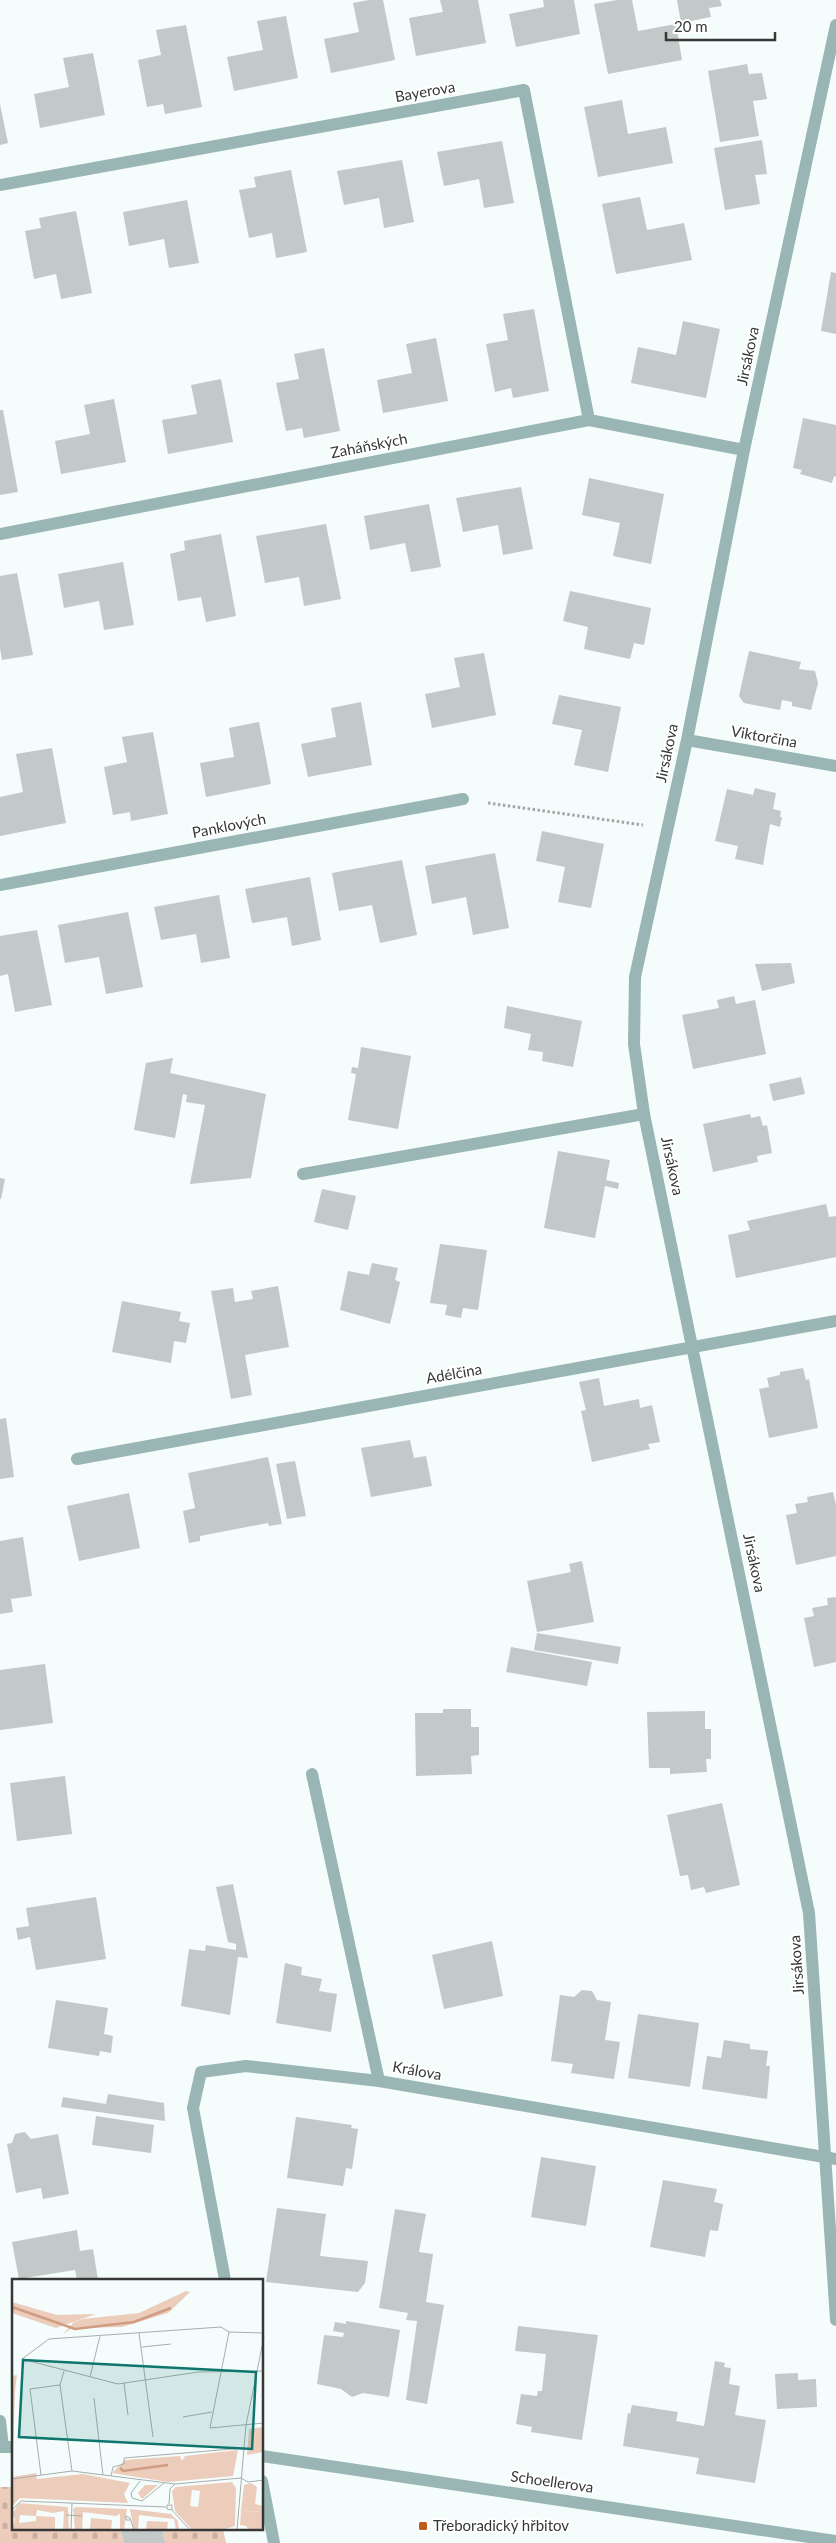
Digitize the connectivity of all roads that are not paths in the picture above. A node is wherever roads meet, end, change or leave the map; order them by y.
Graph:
1 (836, 25) edge
2 (0, 185) edge
3 (589, 420) junction
4 (744, 450) junction
5 (0, 534) edge
6 (687, 740) junction
7 (836, 766) edge
8 (463, 799) road end
9 (0, 885) edge
10 (644, 1114) junction
11 (303, 1174) dead end
12 (836, 1321) edge
13 (693, 1346) junction
14 (77, 1459) dead end
15 (312, 1774) dead end
16 (379, 2081) junction
17 (831, 2158) edge
18 (225, 2279) edge
19 (836, 2320) edge
20 (0, 2421) edge
21 (6, 2447) edge
22 (264, 2456) edge
23 (264, 2491) edge
24 (836, 2541) edge
25 (274, 2543) edge

1 - 4 street, Jirsákova
2 - 3 street, Bayerova
3 - 4 street, Zaháňských
3 - 5 street, Zaháňských
4 - 6 street, Jirsákova
6 - 7 street, Viktorčina
6 - 10 street, Jirsákova
8 - 9 street, Panklových
10 - 11 street
10 - 13 street, Jirsákova
12 - 13 street, Adélčina
13 - 14 street, Adélčina
13 - 17 street, Jirsákova
15 - 16 street
16 - 17 street, Králova
16 - 18 street, Králova
17 - 19 street, Jirsákova
20 - 21 street
22 - 24 street, Schoellerova
23 - 25 street

